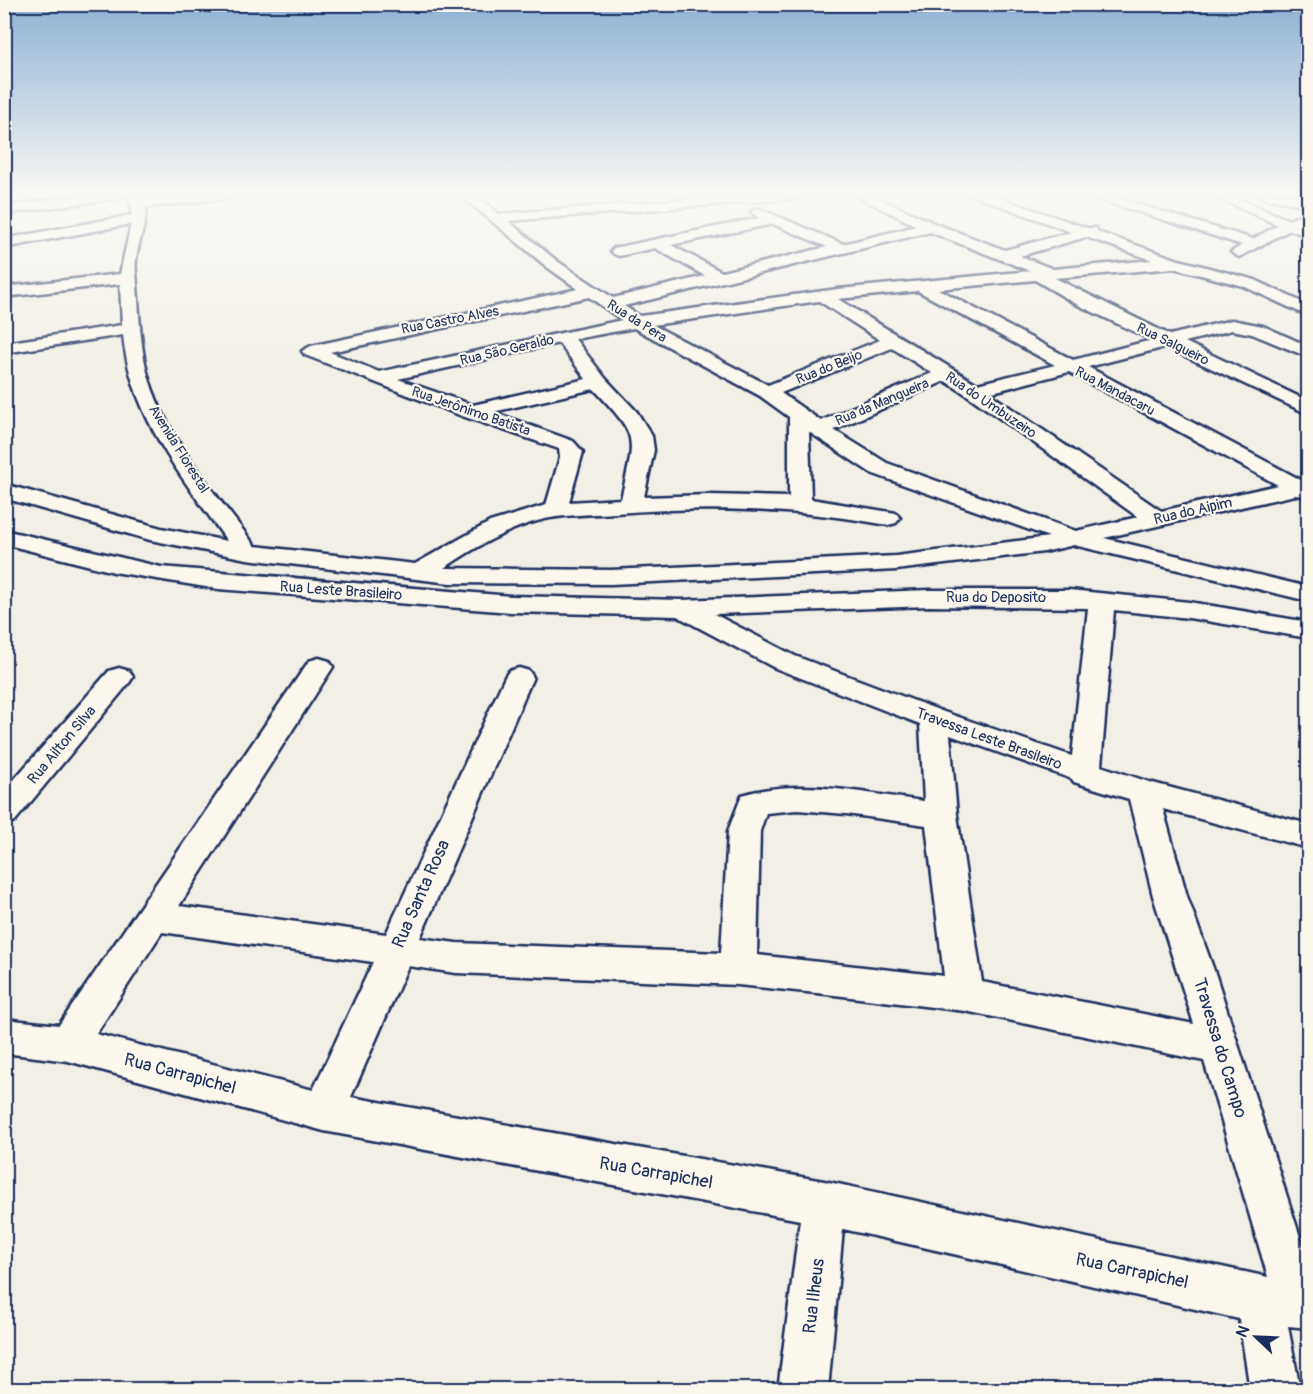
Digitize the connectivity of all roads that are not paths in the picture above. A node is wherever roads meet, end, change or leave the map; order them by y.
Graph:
1 (130, 259) edge
2 (546, 259) edge
3 (685, 259) edge
4 (796, 259) edge
5 (1015, 259) edge
6 (1163, 259) edge
7 (1226, 259) edge
8 (1174, 263) junction
9 (1203, 271) junction
10 (1048, 275) junction
11 (129, 278) junction
12 (720, 278) junction
13 (923, 287) junction
14 (592, 291) junction
15 (4, 292) edge
16 (822, 296) junction
17 (610, 304) junction
18 (1308, 311) edge
19 (638, 322) junction
20 (131, 329) junction
21 (564, 337) junction
22 (890, 342) junction
23 (1171, 342) junction
24 (4, 348) edge
25 (312, 352) joint
26 (1308, 352) edge
27 (1067, 366) junction
28 (946, 374) junction
29 (377, 378) junction
30 (598, 382) junction
31 (974, 391) junction
32 (767, 392) junction
33 (1308, 408) edge
34 (469, 411) junction
35 (799, 414) junction
36 (819, 429) junction
37 (1305, 488) edge
38 (4, 491) edge
39 (631, 504) junction
40 (800, 504) junction
41 (556, 510) junction
42 (888, 518) dead end
43 (1157, 519) junction
44 (4, 537) edge
45 (1077, 539) junction
46 (247, 552) junction
47 (419, 573) junction
48 (450, 576) junction
49 (1308, 594) edge
50 (1102, 600) junction
51 (511, 604) junction
52 (682, 608) junction
53 (1308, 630) edge
54 (319, 666) dead end
55 (119, 676) dead end
56 (519, 677) dead end
57 (934, 719) junction
58 (1086, 774) junction
59 (1143, 792) junction
60 (4, 813) edge
61 (941, 815) junction
62 (1308, 836) edge
63 (153, 917) junction
64 (396, 950) junction
65 (738, 969) junction
66 (965, 995) junction
67 (4, 1036) edge
68 (68, 1044) junction
69 (1220, 1047) junction
70 (324, 1112) junction
71 (824, 1203) junction
72 (1289, 1303) edge
73 (803, 1389) edge
74 (1275, 1389) edge

1 - 11 street, Avenida Florestal
2 - 14 street, Rua da Pera
3 - 12 street
4 - 12 street
5 - 10 street, Rua Salgueiro
6 - 8 street
7 - 9 street
8 - 9 street
8 - 10 street, Rua São Geraldo
9 - 18 street
10 - 13 street, Rua São Geraldo
10 - 23 street, Rua Salgueiro
11 - 15 street
11 - 20 street, Avenida Florestal
12 - 17 street
13 - 16 street, Rua São Geraldo
13 - 27 street, Rua Mandacaru
14 - 17 street, Rua da Pera
14 - 25 street, Rua Castro Alves
16 - 19 street, Rua São Geraldo
16 - 22 street, Rua do Umbuzeiro
17 - 19 street, Rua da Pera
19 - 21 street, Rua São Geraldo
19 - 32 street, Rua da Pera
20 - 24 street
20 - 46 street, Avenida Florestal
21 - 29 street, Rua São Geraldo
21 - 30 street
22 - 28 street, Rua do Umbuzeiro
22 - 32 street, Rua do Beijo
23 - 26 street
23 - 27 street
23 - 33 street, Rua Salgueiro
25 - 29 street, Rua Jerônimo Batista
27 - 31 street
27 - 37 street, Rua Mandacaru
28 - 31 street, Rua do Umbuzeiro
28 - 36 street, Rua da Mangueira
29 - 34 street, Rua Jerônimo Batista
30 - 34 street
30 - 39 street
31 - 43 street, Rua do Umbuzeiro
32 - 35 street, Rua da Pera
34 - 41 street, Rua Jerônimo Batista
35 - 36 street, Rua da Pera
35 - 40 street
36 - 45 street, Rua da Pera
37 - 43 street, Rua do Aipim
38 - 46 street
39 - 40 street
39 - 41 street
40 - 42 street
41 - 47 street
43 - 45 street, Rua do Aipim
44 - 51 street, Rua Leste Brasileiro
45 - 48 street, Rua do Aipim
45 - 49 street, Rua da Pera
46 - 47 street
47 - 48 street
48 - 51 street
50 - 52 street, Rua do Deposito
50 - 53 street, Rua do Deposito
50 - 58 street
51 - 52 street, Rua Leste Brasileiro
52 - 57 street, Travessa Leste Brasileiro
54 - 63 street
55 - 60 street, Rua Ailton Silva
56 - 64 street, Rua Santa Rosa
57 - 58 street, Travessa Leste Brasileiro
57 - 61 street
58 - 59 street, Travessa Leste Brasileiro
59 - 62 street, Travessa Leste Brasileiro
59 - 69 street, Travessa do Campo
61 - 65 street
61 - 66 street
63 - 64 street
63 - 68 street
64 - 65 street
64 - 70 street, Rua Santa Rosa
65 - 66 street
66 - 69 street
67 - 68 street, Rua Carrapichel
68 - 70 street, Rua Carrapichel
69 - 72 street, Travessa do Campo
70 - 71 street, Rua Carrapichel
71 - 72 street, Rua Carrapichel
71 - 73 street, Rua Ilheus
72 - 74 street, Travessa do Campo

